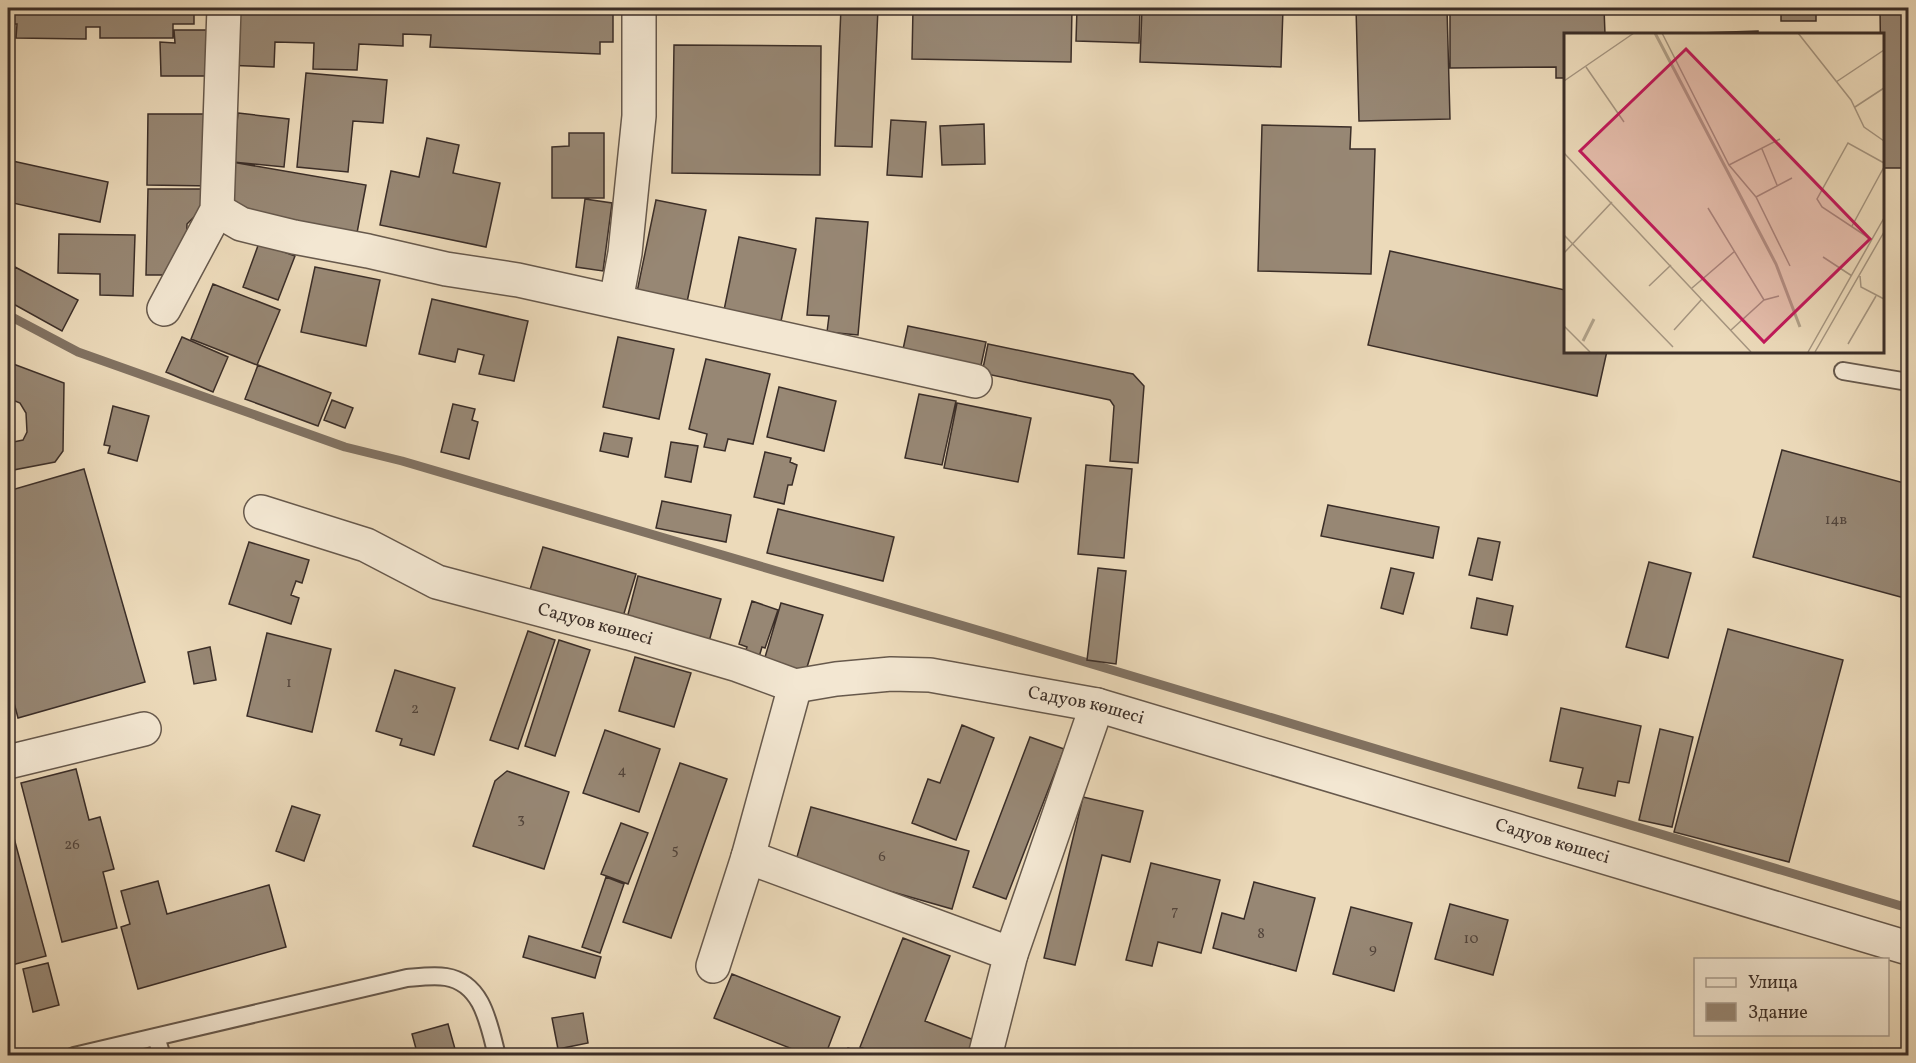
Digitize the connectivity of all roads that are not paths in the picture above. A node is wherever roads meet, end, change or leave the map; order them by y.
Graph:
1 (224, 8) edge
2 (639, 8) edge
3 (217, 210) junction
4 (616, 302) junction
5 (164, 309) dead end
6 (1843, 370) dead end
7 (975, 381) dead end
8 (1908, 382) edge
9 (261, 512) dead end
10 (795, 686) junction
11 (1097, 705) junction
12 (144, 729) dead end
13 (8, 762) edge
14 (748, 857) junction
15 (1908, 948) edge
16 (1011, 954) junction
17 (713, 966) dead end
18 (156, 1037) junction
19 (74, 1056) edge
20 (162, 1056) edge
21 (497, 1056) edge
22 (985, 1056) edge

1 - 3 street
2 - 4 street
3 - 4 street
3 - 5 street
4 - 7 street
6 - 8 lane
9 - 10 street, Садуов көшесі
10 - 11 street, Садуов көшесі
10 - 14 street
11 - 15 street, Садуов көшесі
11 - 16 street
12 - 13 street
14 - 16 street
14 - 17 street
16 - 22 street
18 - 19 lane
18 - 20 lane
18 - 21 lane

